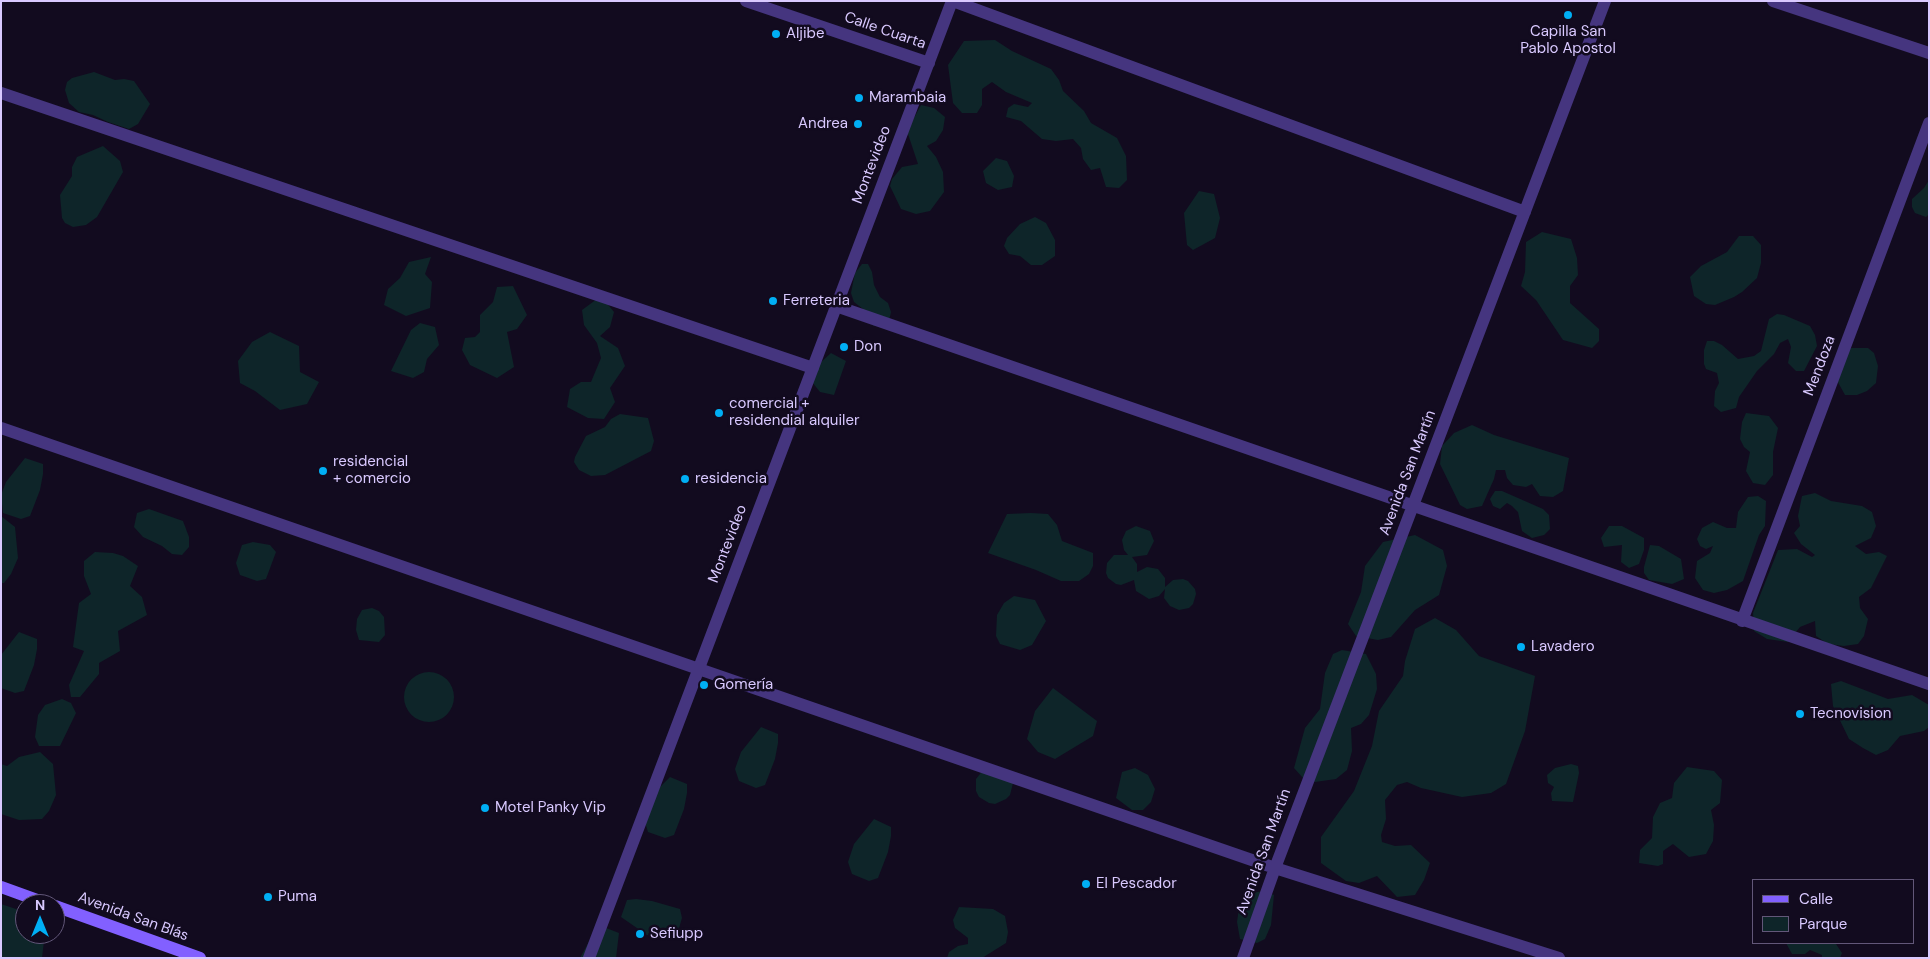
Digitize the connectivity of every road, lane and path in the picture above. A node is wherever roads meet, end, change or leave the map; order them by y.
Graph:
1 (746, 1) edge
2 (952, 1) edge
3 (1605, 1) edge
4 (1773, 1) edge
5 (1929, 53) edge
6 (928, 63) junction
7 (1, 92) edge
8 (1929, 123) edge
9 (1525, 212) junction
10 (836, 306) junction
11 (813, 368) junction
12 (1, 428) edge
13 (1413, 506) junction
14 (1742, 620) junction
15 (698, 669) junction
16 (1929, 684) edge
17 (1275, 868) junction
18 (1, 887) edge
19 (20, 894) edge
20 (65, 910) edge
21 (200, 958) edge
22 (589, 958) edge
23 (1243, 958) edge
24 (1559, 958) edge

1 - 6 street, Calle Cuarta
2 - 6 street, Montevideo
2 - 9 street
3 - 9 street, Avenida San Martín
4 - 5 street
6 - 10 street, Montevideo
7 - 11 street
8 - 14 street, Mendoza
9 - 13 street, Avenida San Martín
10 - 11 street, Montevideo
10 - 13 street
11 - 15 street, Montevideo
12 - 15 street
13 - 14 street
13 - 17 street, Avenida San Martín
14 - 16 street
15 - 17 street
15 - 22 street, Montevideo
17 - 23 street, Avenida San Martín
17 - 24 street
18 - 19 street
20 - 21 street, Avenida San Blás

